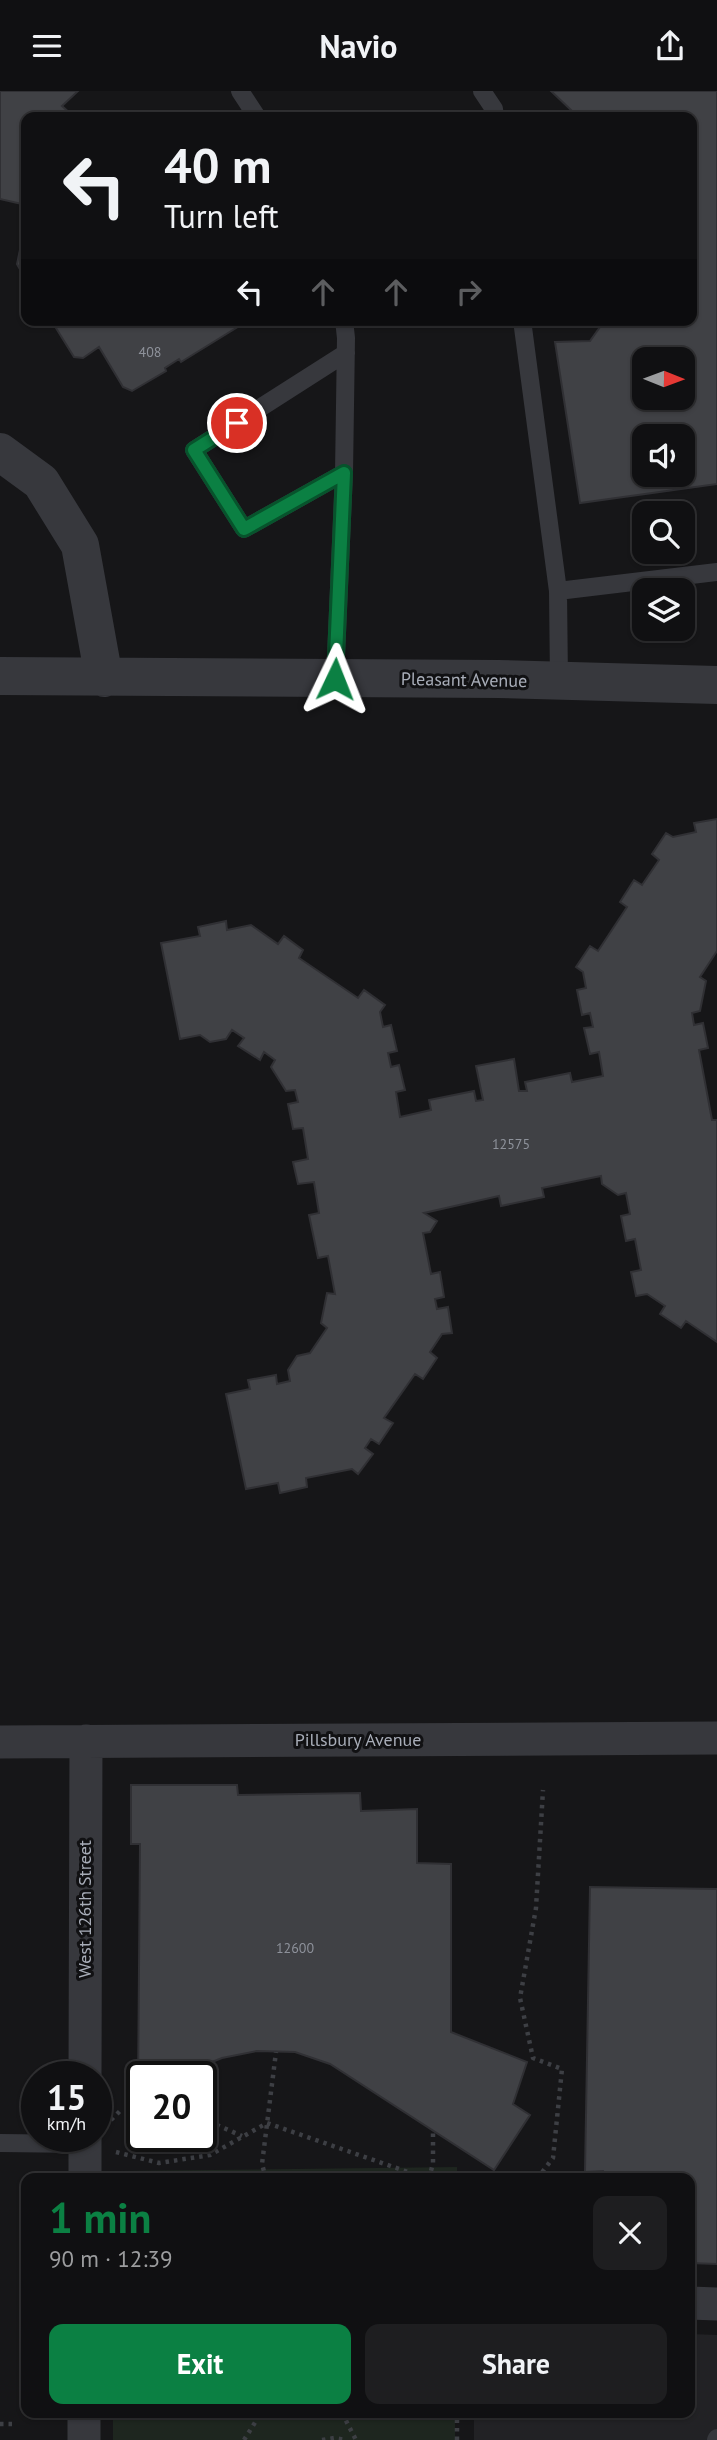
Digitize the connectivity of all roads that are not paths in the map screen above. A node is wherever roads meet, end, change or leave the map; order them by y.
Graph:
1 (240, 91) edge
2 (482, 91) edge
3 (254, 112) edge
4 (494, 112) edge
5 (344, 326) edge
6 (523, 326) edge
7 (346, 353) junction
8 (0, 452) edge
9 (344, 473) junction
10 (717, 572) edge
11 (558, 591) junction
12 (0, 676) edge
13 (104, 678) junction
14 (335, 679) junction
15 (559, 681) junction
16 (717, 685) edge
17 (717, 1738) edge
18 (86, 1741) junction
19 (0, 1742) edge
20 (85, 2061) edge
21 (21, 2141) edge
22 (0, 2143) edge
23 (89, 2152) edge
24 (86, 2173) edge
25 (695, 2303) edge
26 (717, 2304) edge
27 (84, 2418) edge
28 (84, 2440) edge

1 - 3 lane
2 - 4 lane
5 - 7 lane
6 - 11 lane
7 - 9 lane
7 - 9 lane
8 - 13 street
9 - 14 lane
10 - 11 lane
11 - 15 lane
12 - 13 street, Pleasant Avenue
13 - 14 street, Pleasant Avenue
14 - 15 street, Pleasant Avenue
15 - 16 street, Pleasant Avenue
17 - 18 street, Pillsbury Avenue
18 - 19 street, Pillsbury Avenue
18 - 20 street, West 126th Street
21 - 22 lane
23 - 24 street
25 - 26 street
27 - 28 street

